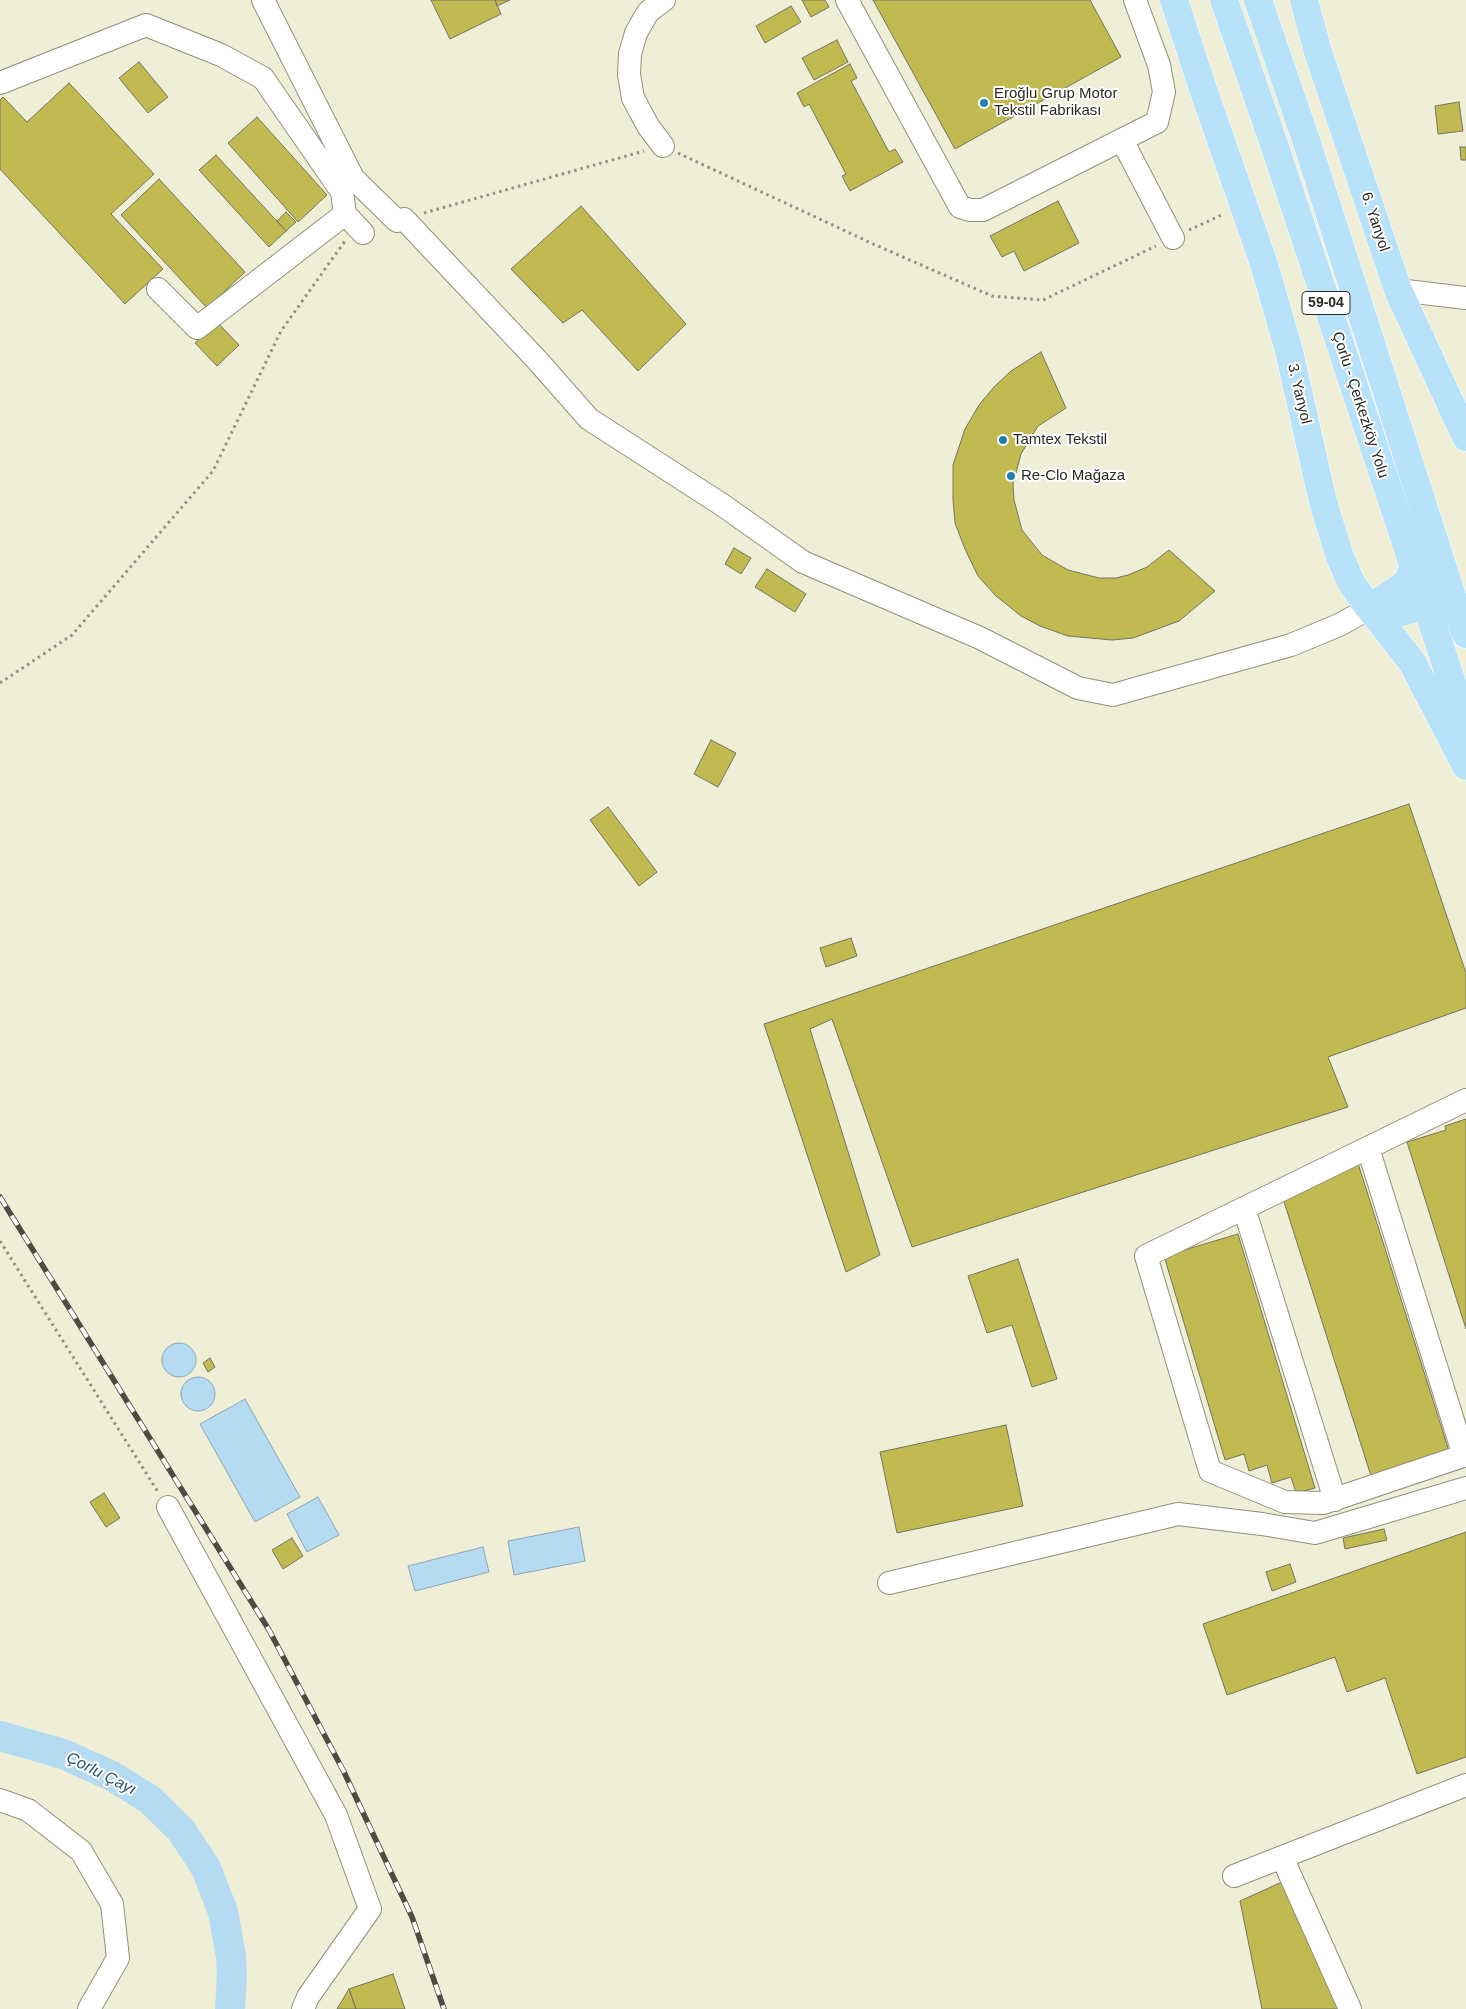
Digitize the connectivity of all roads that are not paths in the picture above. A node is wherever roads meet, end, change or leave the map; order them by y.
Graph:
1 (263, 0) edge
2 (664, 0) edge
3 (846, 0) edge
4 (1134, 0) edge
5 (1174, 0) edge
6 (1224, 0) edge
7 (1258, 0) edge
8 (1304, 0) edge
9 (0, 83) edge
10 (1122, 140) junction
11 (663, 146) road end
12 (345, 214) junction
13 (363, 233) road end
14 (1173, 238) road end
15 (158, 289) dead end
16 (1398, 290) junction
17 (1466, 298) edge
18 (1466, 437) edge
19 (1413, 566) junction
20 (1370, 608) junction
21 (1462, 612) edge
22 (1430, 618) junction
23 (1386, 629) junction
24 (1466, 725) edge
25 (1466, 766) edge
26 (1466, 1100) edge
27 (1368, 1148) junction
28 (1244, 1208) junction
29 (1465, 1455) edge
30 (1466, 1488) edge
31 (1340, 1498) junction
32 (168, 1508) road end
33 (1354, 1521) junction
34 (889, 1583) dead end
35 (1466, 1785) edge
36 (0, 1800) edge
37 (1282, 1857) junction
38 (1234, 1876) dead end
39 (89, 2009) edge
40 (303, 2009) edge
41 (1350, 2009) edge

1 - 20 street
2 - 11 street
3 - 10 street
4 - 10 street
5 - 20 main road, 3. Yanyol
6 - 19 main road, Çorlu - Çerkezköy Yolu / 59-04
7 - 21 main road, Çorlu - Çerkezköy Yolu / 59-04
8 - 16 main road, 6. Yanyol
9 - 12 street
10 - 14 street
12 - 13 street
12 - 15 street
16 - 17 street
16 - 18 main road, 6. Yanyol
19 - 20 main road
19 - 22 main road, Çorlu - Çerkezköy Yolu / 59-04
20 - 22 main road
20 - 23 main road, 3. Yanyol
21 - 22 main road
22 - 23 main road
22 - 24 main road, Çorlu - Çerkezköy Yolu / 59-04
23 - 25 main road, 3. Yanyol
26 - 27 street
27 - 28 street
27 - 29 street
28 - 31 street
28 - 31 street
29 - 31 street
30 - 33 street
31 - 33 street
32 - 40 street
33 - 34 street
35 - 37 street
36 - 39 street
37 - 38 street
37 - 41 street

